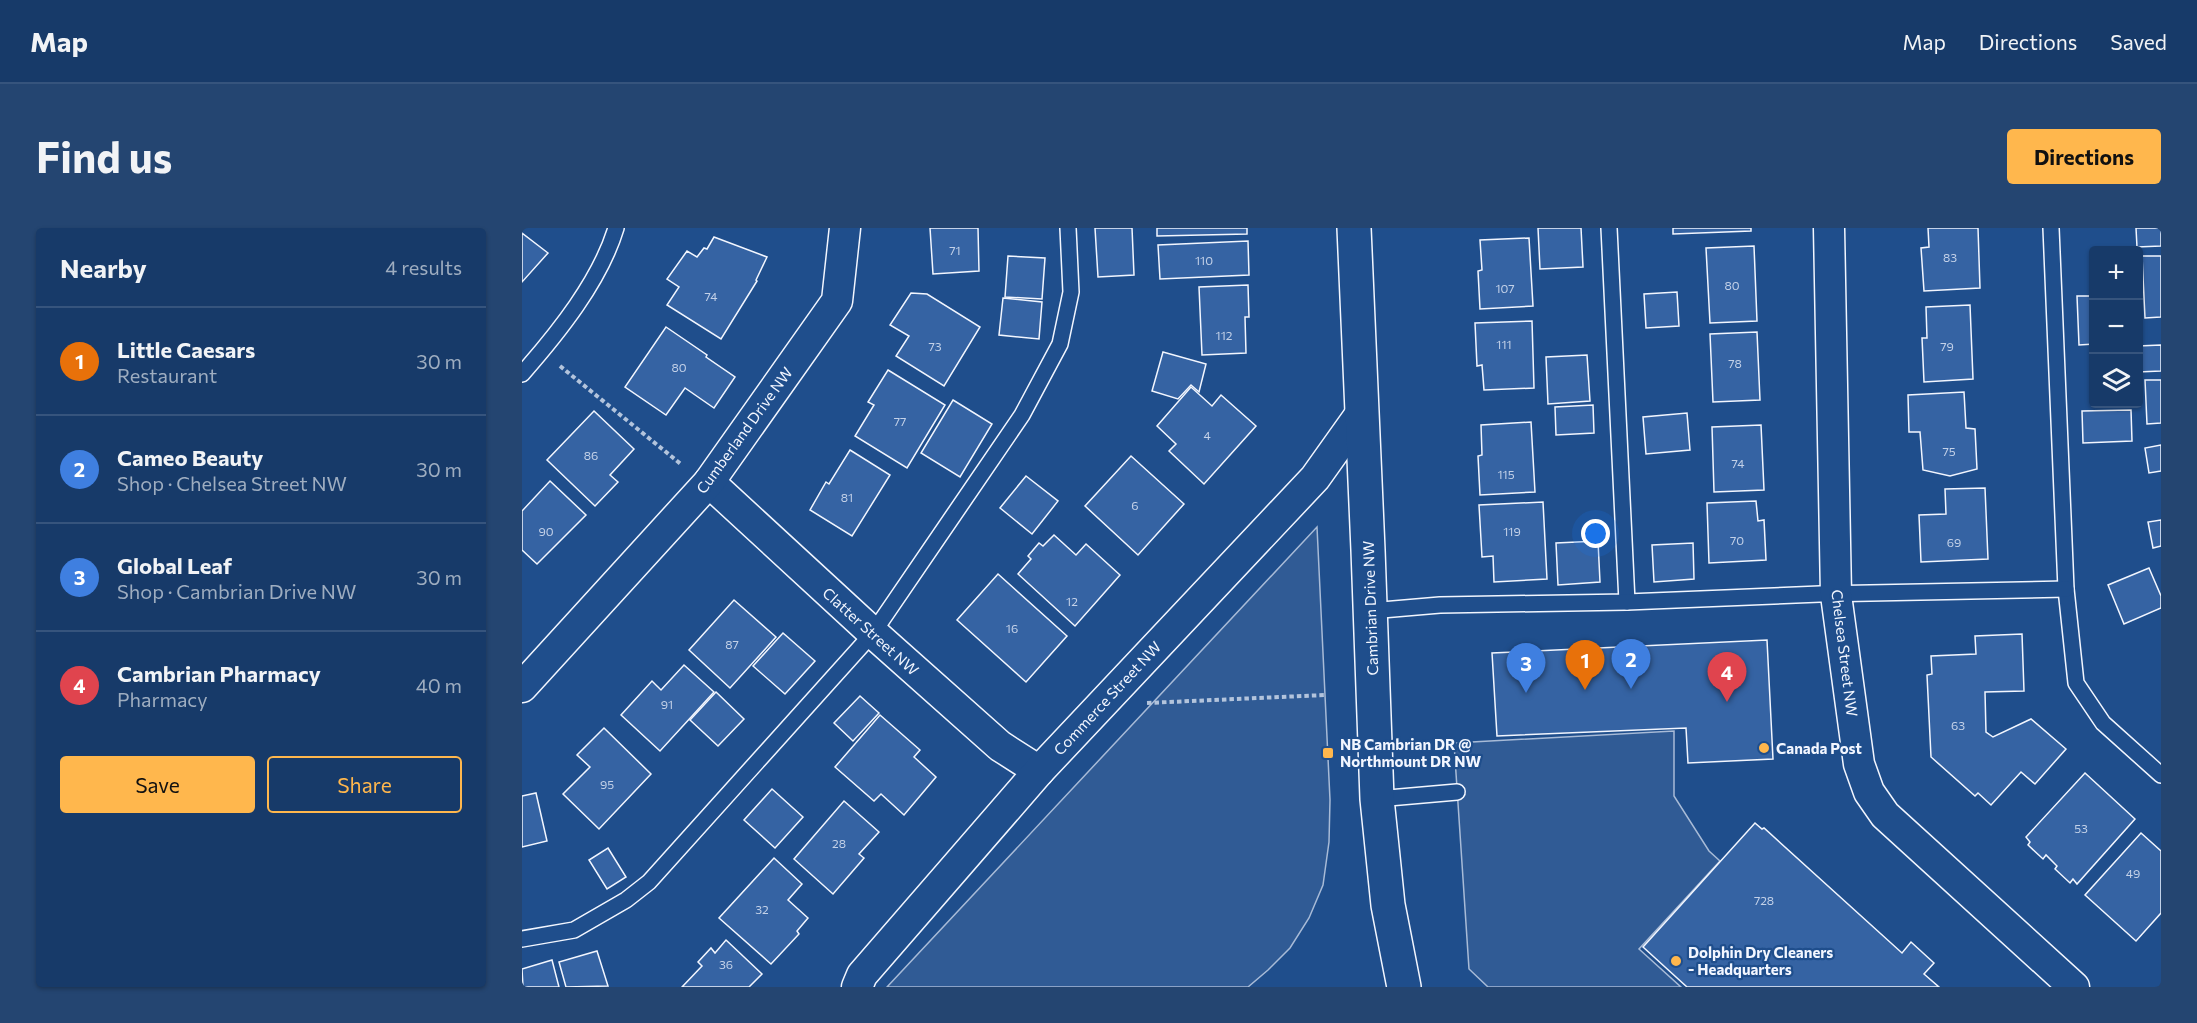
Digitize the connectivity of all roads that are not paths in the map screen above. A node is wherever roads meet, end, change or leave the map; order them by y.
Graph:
1 (616, 228) edge
2 (845, 228) edge
3 (1068, 228) edge
4 (1354, 228) edge
5 (1609, 228) edge
6 (1829, 228) edge
7 (2051, 228) edge
8 (522, 374) edge
9 (1362, 412) junction
10 (699, 477) junction
11 (2066, 589) junction
12 (1836, 595) junction
13 (1628, 602) junction
14 (1370, 611) junction
15 (873, 633) junction
16 (522, 687) edge
17 (1039, 771) junction
18 (2161, 775) edge
19 (1457, 792) dead end
20 (1377, 799) junction
21 (522, 939) edge
22 (857, 987) edge
23 (1404, 987) edge
24 (2074, 987) edge

1 - 8 lane
2 - 10 street, Cumberland Drive NW
3 - 15 lane
4 - 9 street, Cambrian Drive NW
5 - 13 lane
6 - 12 street, Chelsea Street NW
7 - 11 lane
9 - 14 street, Cambrian Drive NW
9 - 17 street, Commerce Street NW
10 - 15 street, Clatter Street NW
10 - 16 street, Cumberland Drive NW
11 - 12 lane
11 - 18 lane
12 - 13 lane
12 - 24 street, Chelsea Street NW
13 - 14 lane
14 - 20 street, Cambrian Drive NW
15 - 17 street, Clatter Street NW
15 - 21 lane
17 - 22 street, Commerce Street NW
19 - 20 lane
20 - 23 street, Cambrian Drive NW

